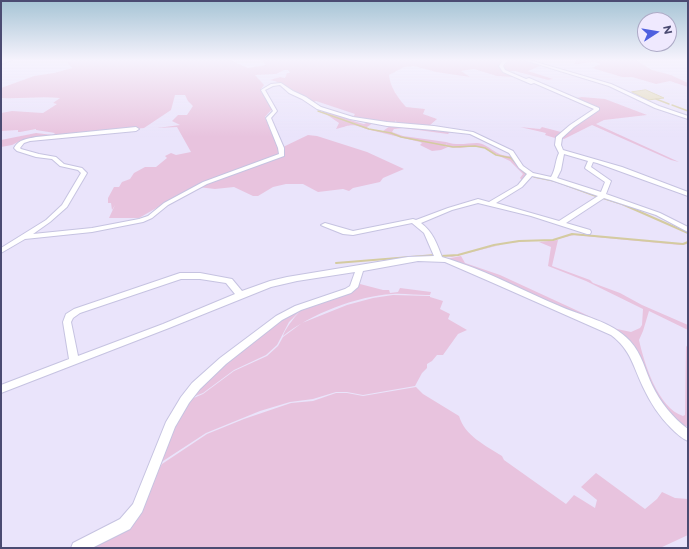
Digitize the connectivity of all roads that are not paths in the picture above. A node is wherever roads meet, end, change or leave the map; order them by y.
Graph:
1 (273, 86) edge
2 (284, 86) edge
3 (539, 86) edge
4 (544, 86) edge
5 (611, 86) edge
6 (552, 89) junction
7 (688, 118) edge
8 (136, 129) dead end
9 (562, 152) junction
10 (590, 160) junction
11 (531, 174) junction
12 (553, 179) junction
13 (688, 194) edge
14 (603, 195) junction
15 (490, 204) junction
16 (416, 222) junction
17 (561, 223) junction
18 (325, 225) dead end
19 (688, 230) edge
20 (587, 232) dead end
21 (24, 237) junction
22 (1, 251) edge
23 (440, 259) junction
24 (360, 269) junction
25 (240, 295) junction
26 (74, 361) junction
27 (1, 389) edge
28 (688, 436) edge
29 (78, 548) edge

1 - 21 street
2 - 11 street
3 - 6 street
4 - 6 street
5 - 7 street
6 - 9 street
8 - 21 street
9 - 10 street
9 - 12 street
10 - 13 street
10 - 14 street
11 - 12 street
11 - 15 street
12 - 14 street
14 - 17 street
14 - 19 street
15 - 16 street
15 - 17 street
16 - 18 street
16 - 23 street
17 - 20 street
21 - 22 street
23 - 24 street
23 - 28 street
24 - 25 street
24 - 29 street
25 - 26 street
25 - 26 street
26 - 27 street

